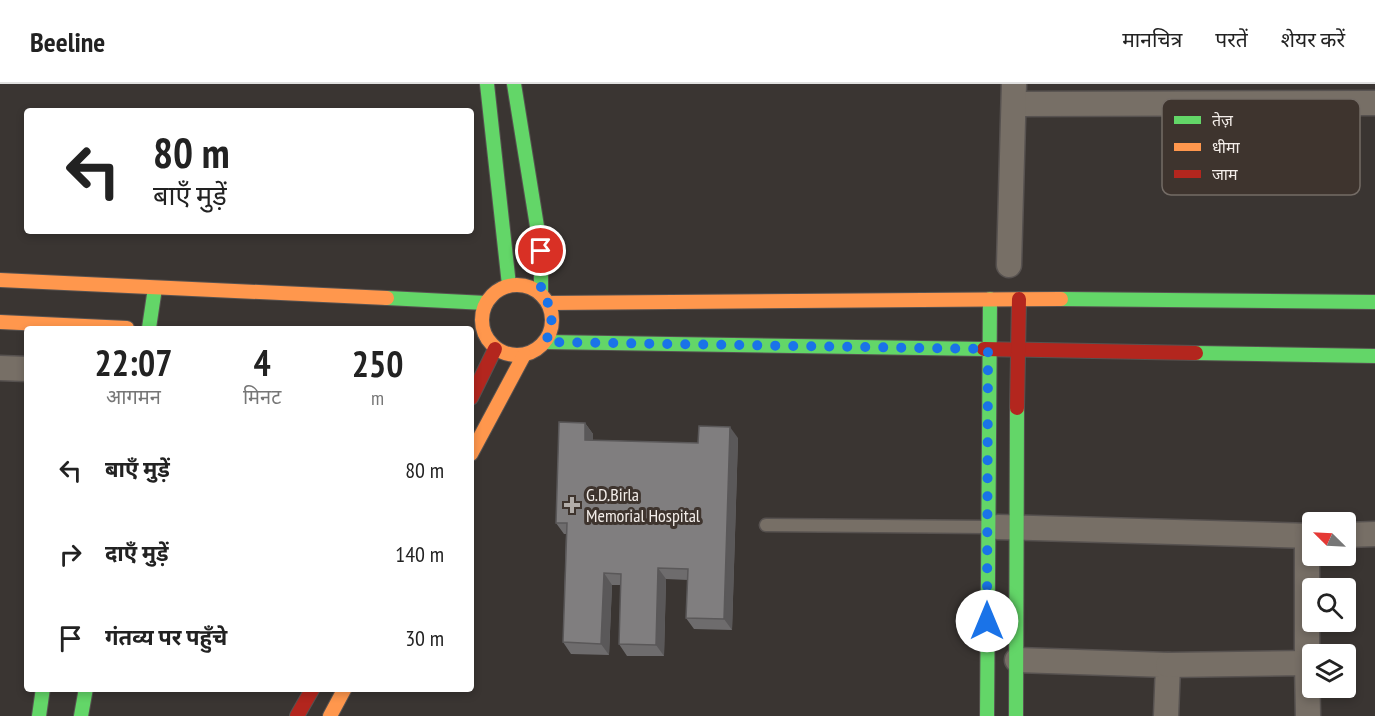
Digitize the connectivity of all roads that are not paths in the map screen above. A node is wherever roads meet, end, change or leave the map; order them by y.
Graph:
1 (487, 84) edge
2 (514, 84) edge
3 (1015, 94) edge
4 (1168, 94) edge
5 (1283, 99) edge
6 (1360, 102) edge
7 (1375, 103) edge
8 (1009, 265) junction
9 (0, 280) edge
10 (509, 285) junction
11 (155, 288) junction
12 (1019, 298) junction
13 (544, 299) junction
14 (990, 299) junction
15 (1375, 302) edge
16 (486, 303) junction
17 (0, 322) edge
18 (103, 324) edge
19 (149, 326) edge
20 (474, 340) edge
21 (546, 342) junction
22 (490, 344) junction
23 (988, 349) junction
24 (1020, 350) junction
25 (524, 355) junction
26 (1375, 356) edge
27 (0, 368) edge
28 (24, 369) edge
29 (476, 377) edge
30 (474, 448) edge
31 (766, 525) dead end
32 (987, 527) junction
33 (1016, 527) junction
34 (1375, 534) edge
35 (1356, 535) edge
36 (1302, 536) edge
37 (1309, 566) edge
38 (1307, 644) edge
39 (1017, 660) junction
40 (1302, 663) edge
41 (1167, 665) junction
42 (42, 692) edge
43 (85, 692) edge
44 (311, 692) edge
45 (343, 692) edge
46 (1308, 698) edge
47 (39, 716) edge
48 (81, 716) edge
49 (297, 716) edge
50 (330, 716) edge
51 (987, 716) edge
52 (1016, 716) edge
53 (1166, 716) edge
54 (1308, 716) edge

1 - 10 street
2 - 13 street
3 - 4 street
3 - 8 street
4 - 5 street
6 - 7 street
8 - 12 street
8 - 14 street
9 - 11 street
10 - 13 street
10 - 16 street
11 - 16 street
11 - 19 street
12 - 14 street
12 - 15 street
12 - 24 street
13 - 14 street
13 - 21 street
14 - 23 street
16 - 22 street
17 - 18 street
20 - 22 street
21 - 23 street
21 - 25 street
22 - 25 street
22 - 29 street
23 - 24 street
23 - 32 street
24 - 26 street
24 - 33 street
25 - 30 street
27 - 28 street
31 - 32 lane
32 - 33 street
32 - 51 street
33 - 36 street
33 - 39 street
34 - 35 street
37 - 38 street
39 - 41 street
39 - 52 street
40 - 41 street
41 - 53 street
42 - 47 street
43 - 48 street
44 - 49 street
45 - 50 street
46 - 54 street

